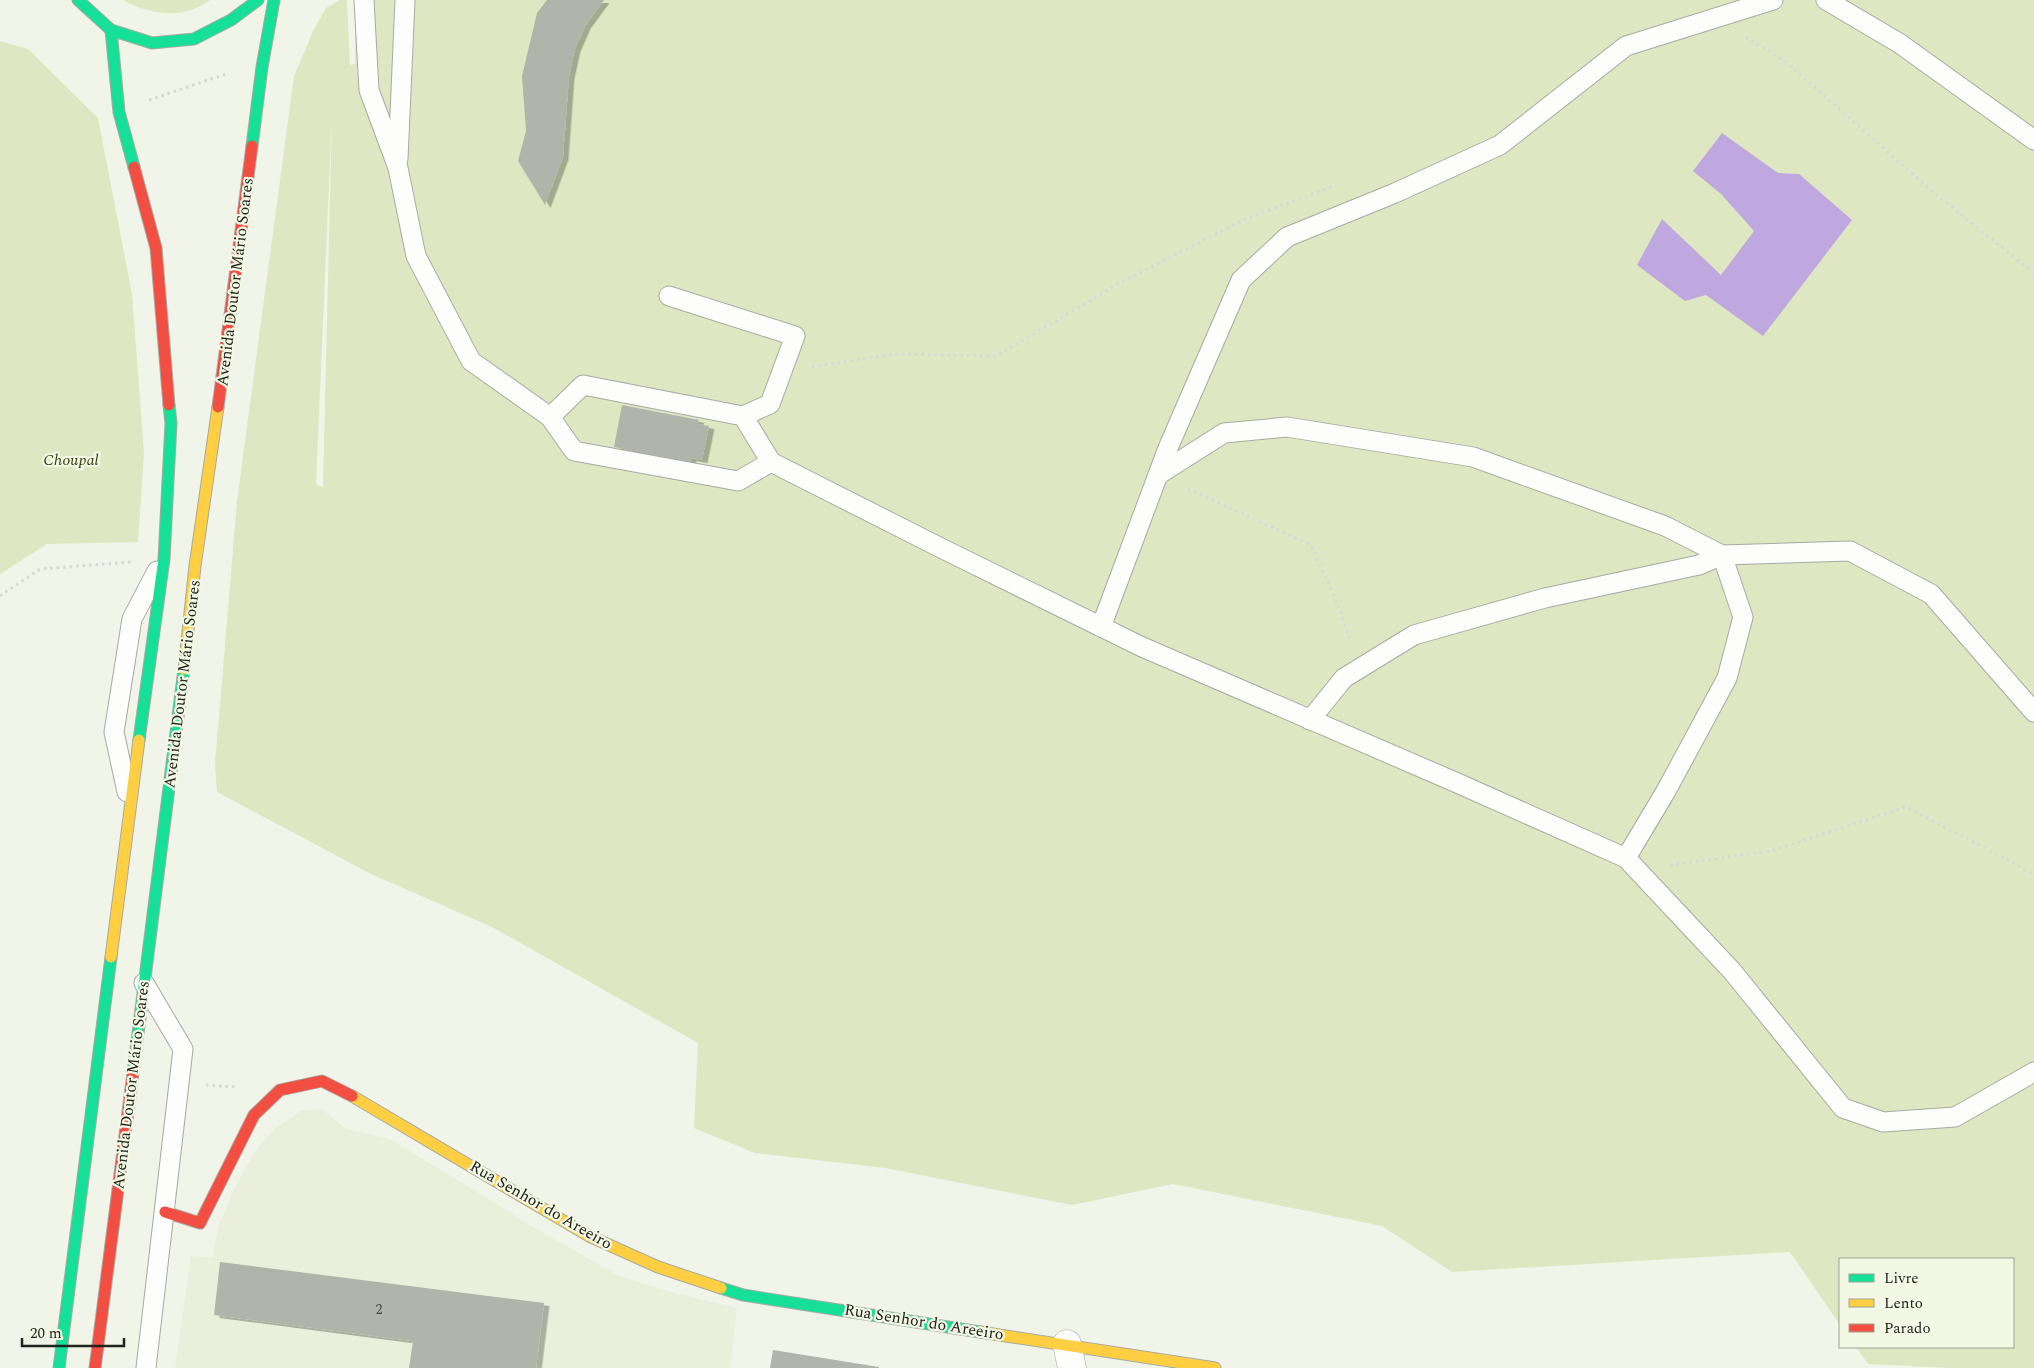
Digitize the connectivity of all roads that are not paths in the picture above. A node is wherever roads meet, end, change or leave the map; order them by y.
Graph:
1 (258, 0) edge
2 (274, 0) edge
3 (364, 0) edge
4 (405, 0) edge
5 (1773, 0) edge
6 (1826, 0) edge
7 (76, 1) edge
8 (111, 30) junction
9 (2034, 140) edge
10 (398, 168) junction
11 (669, 296) dead end
12 (743, 416) junction
13 (550, 417) junction
14 (771, 462) junction
15 (1158, 475) junction
16 (1722, 555) junction
17 (164, 559) junction
18 (1101, 627) junction
19 (2034, 712) edge
20 (1310, 720) junction
21 (130, 806) junction
22 (1631, 864) junction
23 (144, 983) junction
24 (2034, 1072) edge
25 (165, 1212) junction
26 (1069, 1356) edge
27 (59, 1368) edge
28 (95, 1368) edge
29 (146, 1368) edge
30 (1215, 1368) edge

1 - 8 main road
2 - 23 main road, Avenida Doutor Mário Soares
3 - 10 lane
4 - 10 lane
5 - 15 lane
6 - 9 lane
7 - 8 main road
8 - 17 main road, Avenida Doutor Mário Soares
10 - 13 lane
11 - 12 lane
12 - 13 lane
12 - 14 lane
13 - 14 lane
14 - 18 lane
15 - 16 lane
15 - 18 lane
16 - 19 lane
16 - 20 lane
16 - 22 lane
17 - 21 main road, Avenida Doutor Mário Soares
17 - 21 lane
18 - 20 lane
20 - 22 lane
21 - 27 main road, Avenida Doutor Mário Soares
22 - 24 lane
23 - 25 lane
23 - 28 main road, Avenida Doutor Mário Soares
25 - 26 main road, Rua Senhor do Areeiro
25 - 29 lane
26 - 30 main road, Rua Senhor do Areeiro

